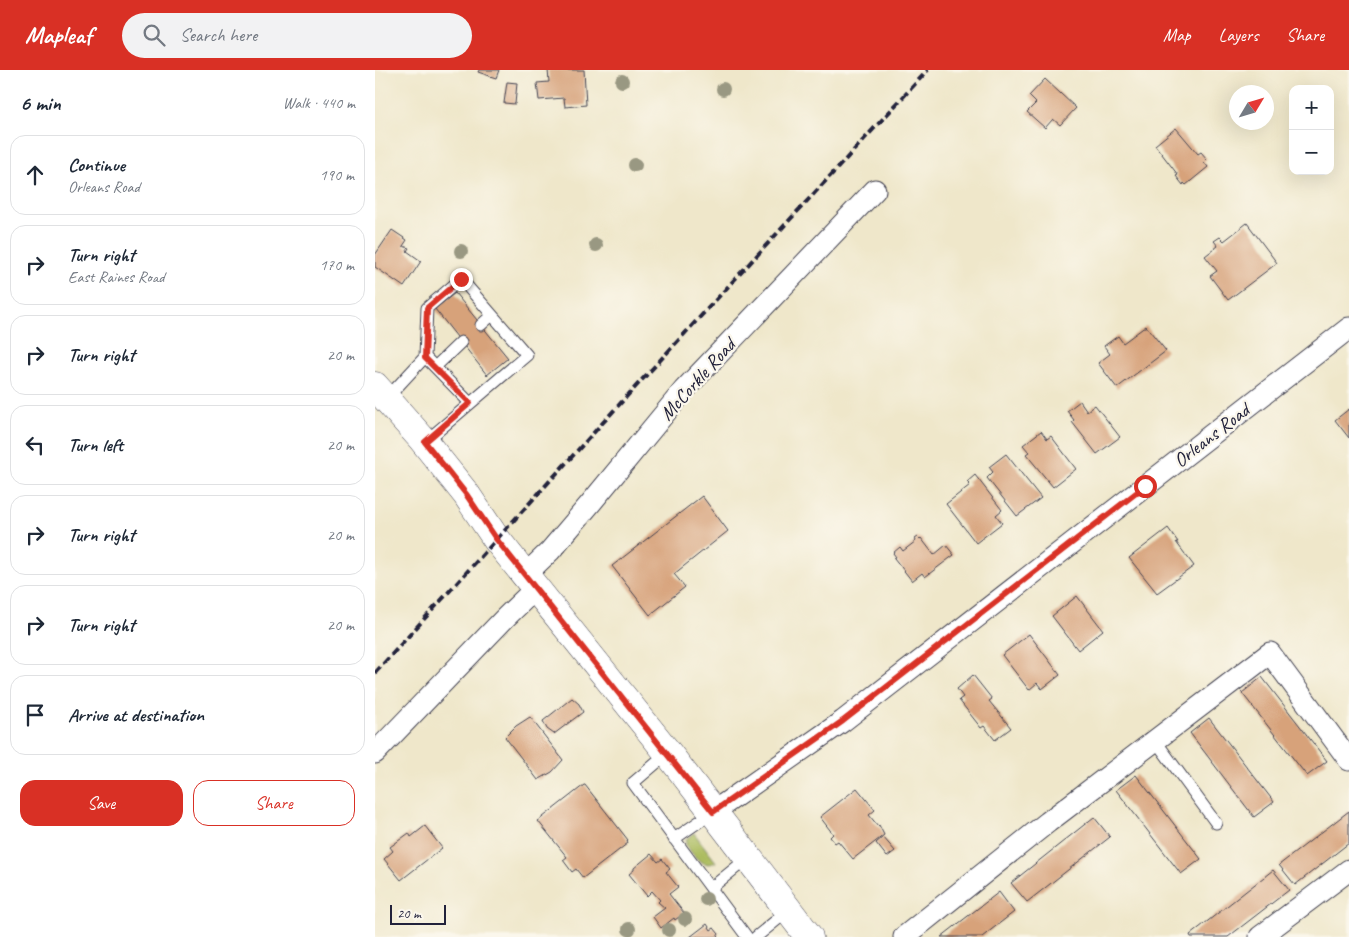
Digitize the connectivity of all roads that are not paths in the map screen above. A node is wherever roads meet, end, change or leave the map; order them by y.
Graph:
1 (875, 190) dead end
2 (492, 315) junction
3 (481, 325) dead end
4 (1349, 328) edge
5 (461, 342) dead end
6 (425, 358) junction
7 (435, 367) junction
8 (381, 393) edge
9 (470, 403) junction
10 (425, 442) junction
11 (531, 581) junction
12 (1155, 740) junction
13 (375, 753) edge
14 (668, 754) junction
15 (1349, 760) edge
16 (713, 812) junction
17 (1216, 823) dead end
18 (674, 839) junction
19 (749, 857) junction
20 (1349, 870) edge
21 (711, 888) junction
22 (789, 910) junction
23 (747, 937) edge
24 (756, 937) edge
25 (809, 937) edge
26 (904, 937) edge
27 (1260, 937) edge

1 - 11 street, McCorkle Road
2 - 3 lane
2 - 6 lane
2 - 9 lane
4 - 16 street, Orleans Road
5 - 7 lane
6 - 7 lane
6 - 8 lane
7 - 9 lane
8 - 10 main road
9 - 10 lane
10 - 11 main road
11 - 13 street, McCorkle Road
11 - 14 main road
12 - 15 street
12 - 17 lane
12 - 26 street
14 - 16 main road
14 - 18 lane
16 - 18 lane
16 - 19 main road
18 - 21 lane
19 - 21 lane
19 - 22 main road
20 - 27 street
21 - 23 lane
22 - 24 lane
22 - 25 main road

